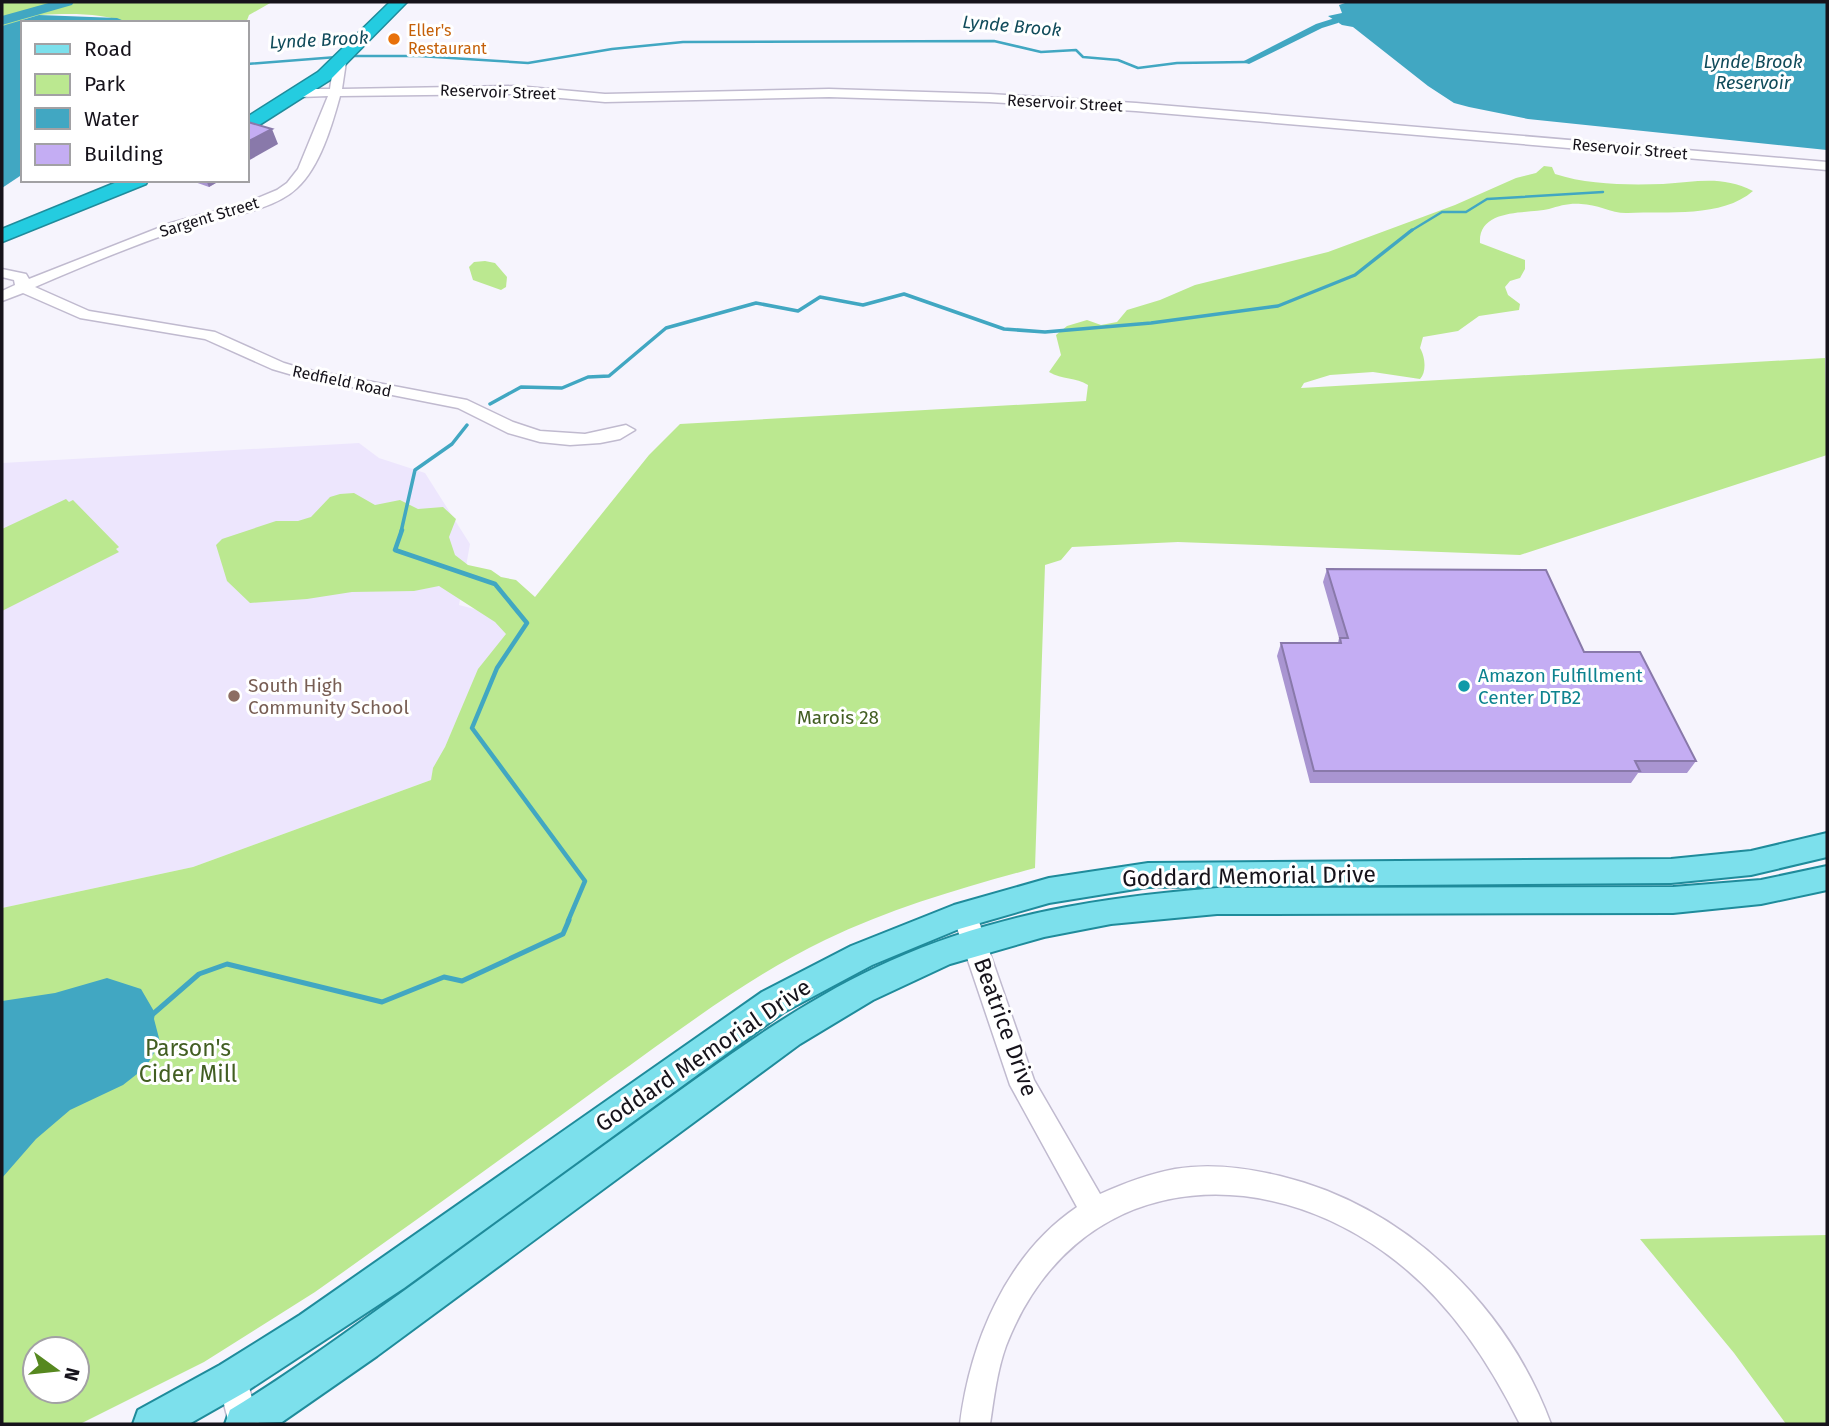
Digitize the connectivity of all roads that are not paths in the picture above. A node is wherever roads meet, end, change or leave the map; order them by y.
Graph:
1 (399, 2) edge
2 (344, 58) junction
3 (336, 92) junction
4 (300, 93) junction
5 (248, 124) edge
6 (1827, 166) edge
7 (134, 182) edge
8 (2, 238) edge
9 (2, 273) edge
10 (23, 287) junction
11 (2, 297) edge
12 (626, 430) dead end
13 (1827, 845) edge
14 (1827, 878) edge
15 (969, 928) junction
16 (1094, 1212) junction
17 (233, 1380) junction
18 (152, 1424) edge
19 (244, 1424) edge
20 (975, 1424) edge
21 (1536, 1424) edge

1 - 2 highway
2 - 3 street, Sargent Street
2 - 4 highway
3 - 4 street, Reservoir Street
3 - 6 street, Reservoir Street
3 - 10 street, Sargent Street
4 - 5 highway
7 - 8 highway
9 - 10 street, Redfield Road
10 - 11 street, Sargent Street
10 - 12 street, Redfield Road
13 - 15 main road, Goddard Memorial Drive
14 - 15 main road, Goddard Memorial Drive
15 - 16 street, Beatrice Drive
15 - 17 main road, Goddard Memorial Drive
15 - 19 main road, Goddard Memorial Drive
16 - 20 street
16 - 21 street
17 - 18 main road, Goddard Memorial Drive
17 - 19 street

